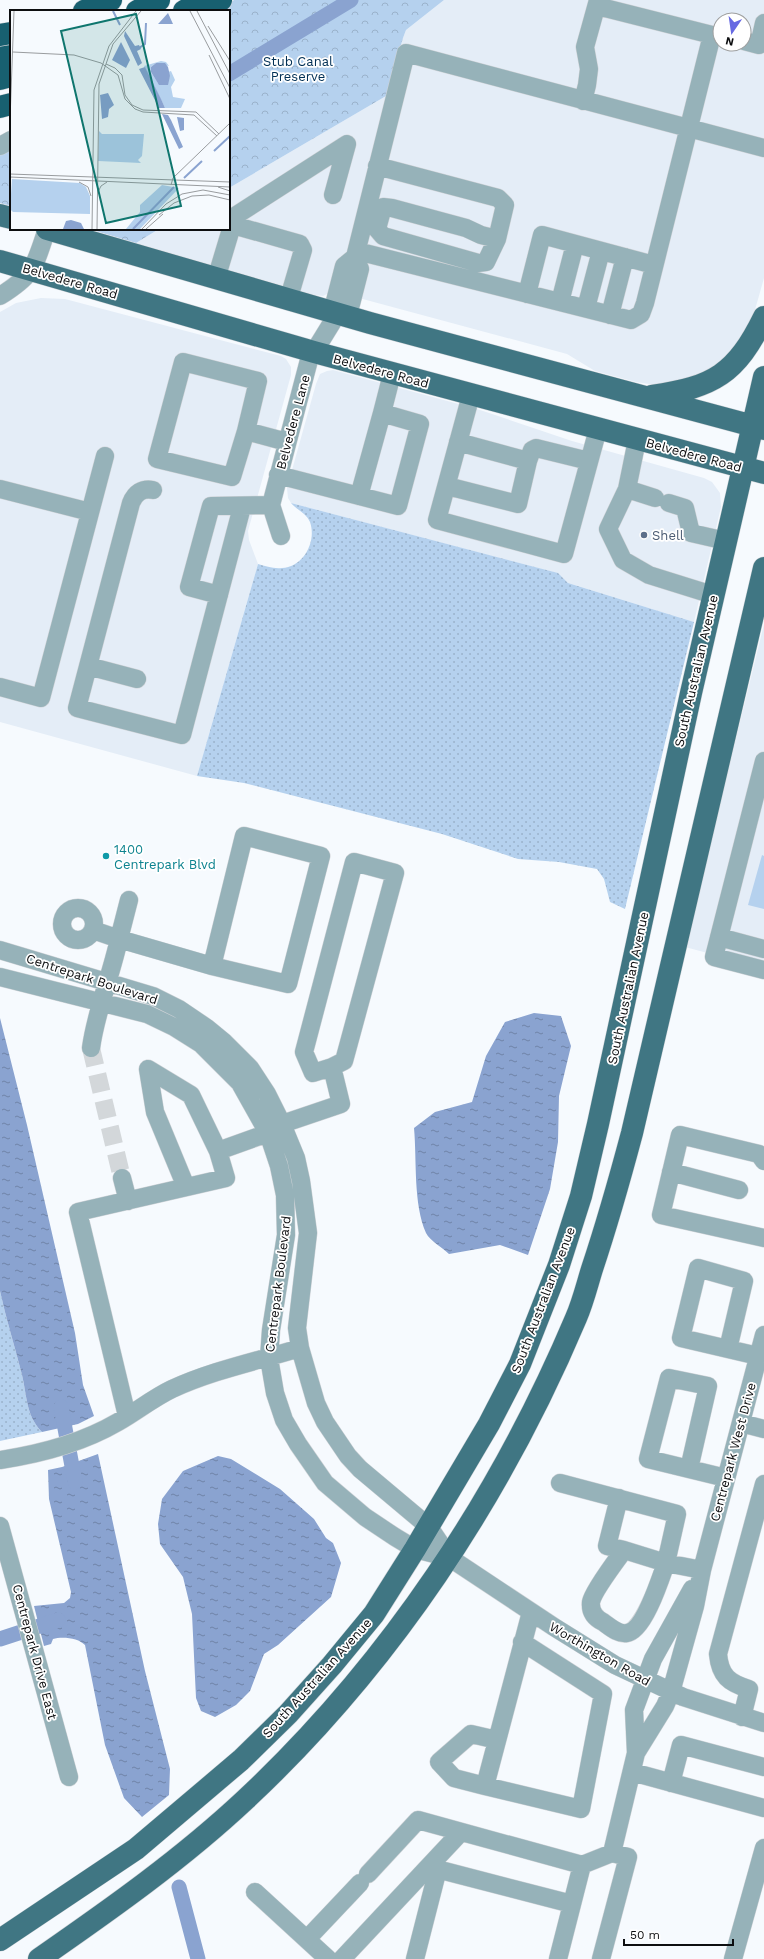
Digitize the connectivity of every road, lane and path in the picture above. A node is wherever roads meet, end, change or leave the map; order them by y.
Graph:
1 (111, 0) edge
2 (159, 0) edge
3 (184, 0) edge
4 (203, 0) edge
5 (221, 0) edge
6 (597, 3) edge
7 (86, 10) edge
8 (139, 10) edge
9 (182, 10) edge
10 (184, 10) edge
11 (206, 10) edge
12 (764, 23) edge
13 (10, 33) edge
14 (0, 35) edge
15 (712, 35) edge
16 (752, 43) edge
17 (712, 49) edge
18 (10, 56) edge
19 (0, 58) edge
20 (10, 76) edge
21 (0, 79) edge
22 (583, 101) junction
23 (10, 104) edge
24 (0, 107) edge
25 (688, 128) junction
26 (10, 141) edge
27 (0, 146) edge
28 (764, 148) edge
29 (378, 166) junction
30 (333, 195) dead end
31 (0, 215) edge
32 (10, 218) edge
33 (233, 225) junction
34 (47, 230) edge
35 (50, 230) edge
36 (497, 239) junction
37 (575, 244) junction
38 (601, 251) junction
39 (356, 254) junction
40 (625, 258) junction
41 (0, 260) edge
42 (654, 265) junction
43 (32, 270) junction
44 (216, 279) junction
45 (489, 284) junction
46 (528, 294) junction
47 (0, 296) edge
48 (288, 300) junction
49 (560, 302) junction
50 (586, 308) junction
51 (340, 311) junction
52 (610, 315) junction
53 (764, 316) edge
54 (314, 352) junction
55 (392, 374) junction
56 (764, 376) edge
57 (471, 395) junction
58 (644, 397) junction
59 (382, 413) junction
60 (758, 427) edge
61 (598, 429) junction
62 (246, 432) junction
63 (637, 440) junction
64 (287, 442) junction
65 (458, 442) junction
66 (105, 456) dead end
67 (528, 461) junction
68 (589, 461) junction
69 (743, 467) junction
70 (764, 473) edge
71 (278, 475) junction
72 (446, 486) junction
73 (0, 489) edge
74 (627, 489) junction
75 (153, 490) dead end
76 (359, 496) junction
77 (271, 505) junction
78 (242, 507) junction
79 (90, 512) junction
80 (281, 536) dead end
81 (726, 541) junction
82 (764, 568) edge
83 (219, 595) junction
84 (713, 595) junction
85 (88, 666) junction
86 (137, 679) dead end
87 (0, 687) edge
88 (764, 761) edge
89 (129, 900) dead end
90 (93, 930) dead end
91 (719, 937) junction
92 (119, 939) junction
93 (764, 949) edge
94 (5, 951) edge
95 (212, 966) junction
96 (764, 970) edge
97 (4, 978) edge
98 (107, 983) junction
99 (100, 1001) junction
100 (91, 1048) tunnel mouth
101 (332, 1067) junction
102 (275, 1128) junction
103 (218, 1151) junction
104 (764, 1161) edge
105 (671, 1172) junction
106 (122, 1178) tunnel mouth
107 (186, 1187) junction
108 (739, 1190) dead end
109 (128, 1201) junction
110 (764, 1238) edge
111 (764, 1335) edge
112 (300, 1348) junction
113 (728, 1349) junction
114 (758, 1356) junction
115 (269, 1358) junction
116 (122, 1420) junction
117 (741, 1423) junction
118 (764, 1429) edge
119 (0, 1460) edge
120 (689, 1469) junction
121 (726, 1478) junction
122 (560, 1483) dead end
123 (764, 1484) edge
124 (619, 1498) junction
125 (0, 1526) edge
126 (429, 1527) junction
127 (415, 1549) junction
128 (624, 1550) junction
129 (450, 1558) junction
130 (666, 1562) junction
131 (702, 1570) junction
132 (531, 1612) junction
133 (522, 1642) junction
134 (644, 1681) junction
135 (757, 1691) edge
136 (671, 1692) junction
137 (742, 1717) junction
138 (764, 1723) edge
139 (497, 1740) junction
140 (636, 1753) junction
141 (764, 1767) edge
142 (632, 1772) junction
143 (69, 1777) dead end
144 (671, 1783) junction
145 (485, 1786) junction
146 (764, 1808) edge
147 (461, 1832) junction
148 (764, 1848) edge
149 (612, 1853) junction
150 (582, 1865) junction
151 (433, 1868) junction
152 (761, 1870) edge
153 (255, 1892) dead end
154 (572, 1904) junction
155 (307, 1939) junction
156 (0, 1940) edge
157 (39, 1959) edge
158 (328, 1959) edge
159 (342, 1959) edge
160 (415, 1959) edge
161 (558, 1959) edge
162 (601, 1959) edge
163 (733, 1959) edge

1 - 7 highway
2 - 8 highway
3 - 9 street
4 - 10 highway
5 - 11 highway
6 - 15 street
6 - 22 street
12 - 16 street
13 - 14 highway
17 - 25 street
18 - 19 highway
20 - 21 highway
22 - 25 street
22 - 29 street
23 - 24 highway
25 - 28 street
25 - 42 street
26 - 27 street
29 - 36 street
29 - 39 street
30 - 33 street
31 - 32 main road
33 - 44 street
33 - 48 street
34 - 43 street
35 - 44 main road
36 - 36 street
36 - 45 street
37 - 38 street
37 - 46 street
37 - 49 street
38 - 40 street
38 - 50 street
39 - 45 street
39 - 51 street, Belvedere Lane
40 - 42 street
40 - 52 street
41 - 43 main road, Belvedere Road
42 - 52 street
43 - 47 street
43 - 54 main road, Belvedere Road
44 - 48 main road
45 - 46 street
46 - 49 street
48 - 51 main road
49 - 50 street
50 - 52 street
51 - 54 street, Belvedere Lane
51 - 58 main road
53 - 58 main road
54 - 55 main road, Belvedere Road
54 - 64 street, Belvedere Lane
55 - 57 main road, Belvedere Road
55 - 59 street
56 - 60 main road, South Australian Avenue
57 - 61 main road, Belvedere Road
57 - 65 street
58 - 60 main road
59 - 76 street
59 - 76 street
60 - 69 main road, South Australian Avenue
61 - 63 main road, Belvedere Road
61 - 68 street
62 - 62 street
62 - 64 street
63 - 69 main road, Belvedere Road
63 - 74 street
64 - 71 street, Belvedere Lane
65 - 67 street
65 - 72 street
66 - 79 street
67 - 68 street
67 - 72 street
68 - 72 street
69 - 70 main road, Belvedere Road
69 - 81 main road, South Australian Avenue
71 - 76 street
71 - 77 street, Belvedere Lane
73 - 79 street
74 - 81 street
74 - 84 street
75 - 85 street
77 - 78 street
77 - 80 street
78 - 83 street
78 - 83 street
79 - 87 street
81 - 84 main road, South Australian Avenue
82 - 129 main road
83 - 85 street
84 - 126 main road, South Australian Avenue
85 - 86 street
88 - 91 street
89 - 92 street
90 - 92 street
91 - 93 street
91 - 96 street
92 - 95 street
92 - 98 street
94 - 98 street, Centrepark Boulevard
95 - 95 street
97 - 99 street, Centrepark Boulevard
98 - 99 street
98 - 102 street, Centrepark Boulevard
99 - 100 street
99 - 102 street, Centrepark Boulevard
101 - 101 street
101 - 102 street
102 - 103 street
102 - 112 street, Centrepark Boulevard
102 - 115 street, Centrepark Boulevard
103 - 107 street
103 - 107 street
104 - 105 street
105 - 108 street
105 - 110 street
106 - 109 street
107 - 109 street
109 - 116 street
111 - 114 street, Centrepark West Drive
112 - 115 street
112 - 126 street, Centrepark Boulevard
113 - 113 street
113 - 114 street
114 - 117 street, Centrepark West Drive
115 - 116 street
115 - 127 street, Centrepark Boulevard
116 - 119 street
117 - 118 street
117 - 121 street, Centrepark West Drive
120 - 120 street
120 - 121 street
121 - 131 street, Centrepark West Drive
122 - 124 street
123 - 135 street
124 - 128 street
124 - 130 street
125 - 143 street, Centrepark Drive East
126 - 127 main road, South Australian Avenue
126 - 129 street, Centrepark Boulevard
127 - 129 street, Centrepark Boulevard
127 - 156 main road, South Australian Avenue
128 - 130 street
128 - 130 street
129 - 132 street, Worthington Road
129 - 157 main road
130 - 131 street
131 - 134 street, Centrepark West Drive
131 - 136 street, Centrepark West Drive
132 - 133 street
132 - 134 street, Worthington Road
133 - 139 street
133 - 145 street
134 - 136 street, Worthington Road
134 - 140 street, Centrepark West Drive
135 - 137 street
136 - 137 street, Worthington Road
136 - 140 street, Centrepark West Drive
137 - 138 street, Worthington Road
139 - 145 street
139 - 145 street
140 - 142 street
141 - 144 street
142 - 144 street
142 - 149 street
144 - 146 street
147 - 150 street
147 - 151 street
147 - 155 street
148 - 152 street
149 - 150 street
149 - 162 street
150 - 154 street
151 - 154 street
151 - 159 street
151 - 160 street
152 - 163 street
153 - 155 street
154 - 161 street
155 - 158 street

